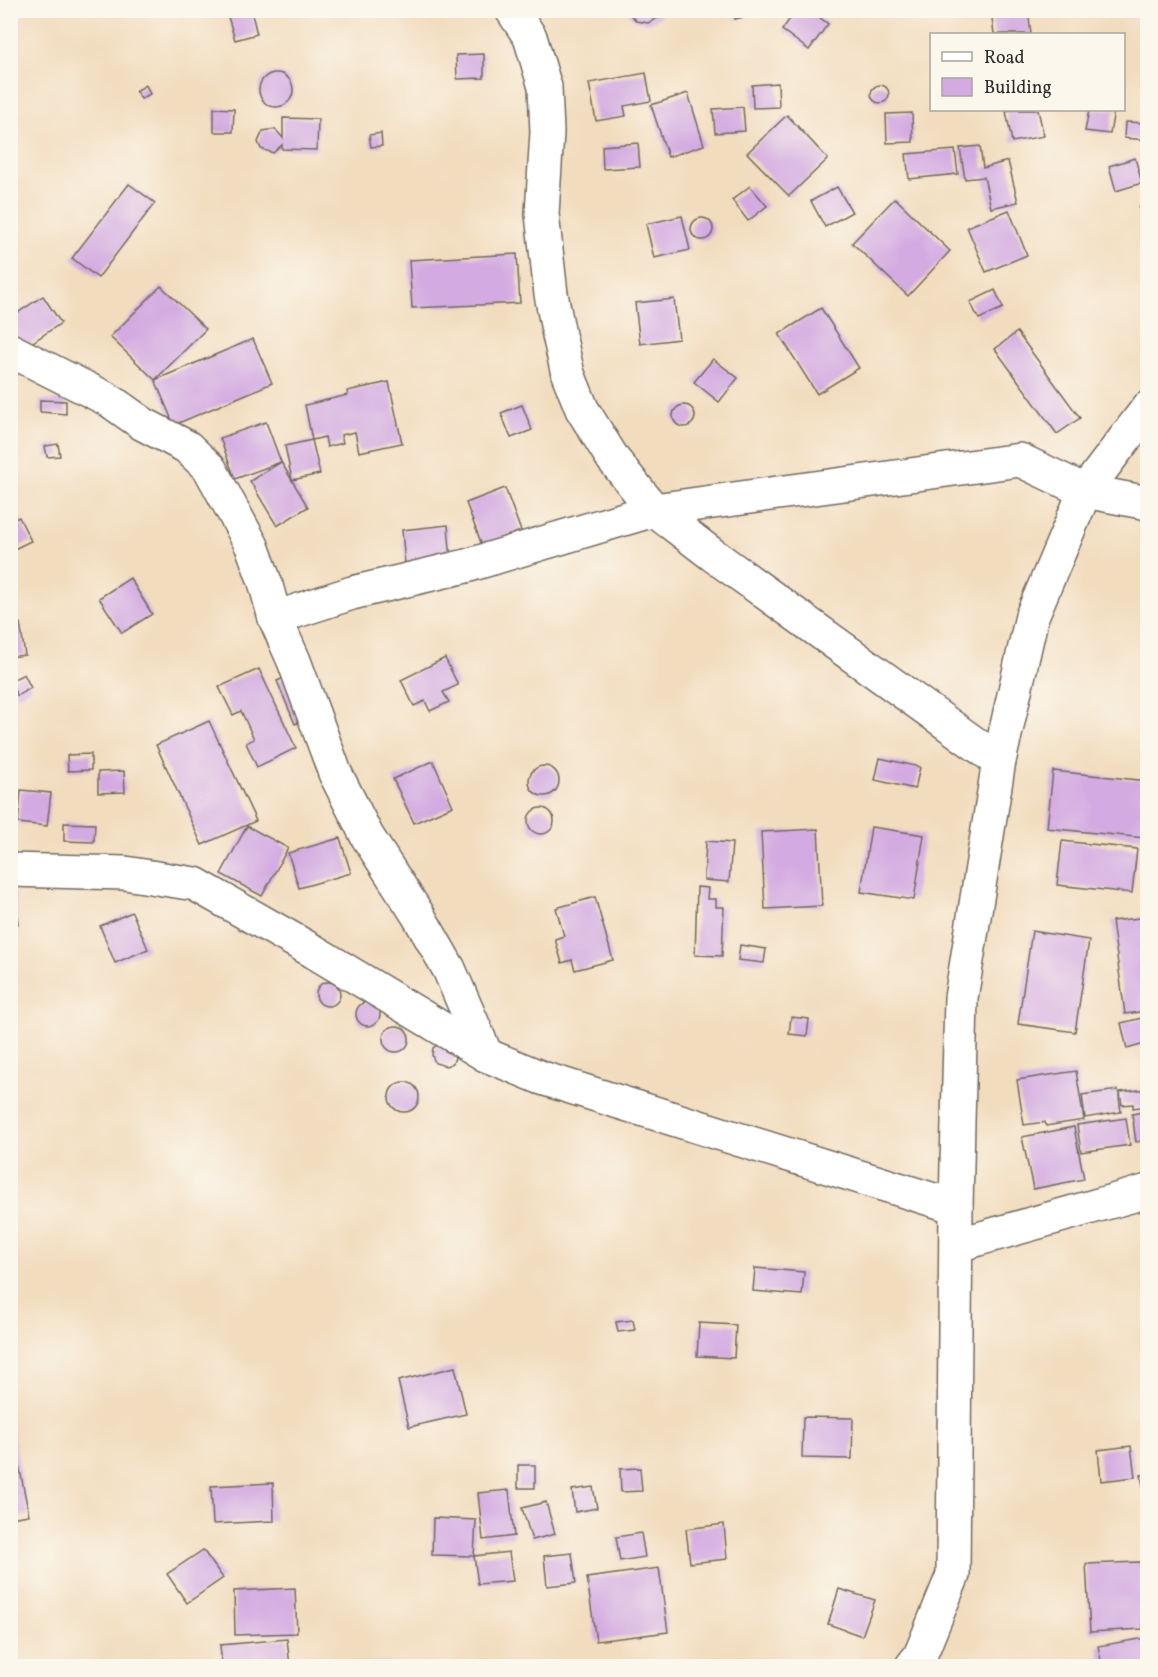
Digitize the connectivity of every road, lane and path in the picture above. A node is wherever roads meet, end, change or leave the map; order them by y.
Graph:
1 (512, 10) edge
2 (10, 350) edge
3 (1148, 408) edge
4 (1085, 491) junction
5 (1148, 503) edge
6 (654, 510) junction
7 (275, 618) junction
8 (999, 761) junction
9 (10, 870) edge
10 (486, 1055) junction
11 (1148, 1191) edge
12 (956, 1207) junction
13 (957, 1245) junction
14 (912, 1666) edge

1 - 6 street
2 - 7 street
3 - 4 street
4 - 5 street
4 - 6 street
4 - 8 street
6 - 7 street
6 - 8 street
7 - 10 street
8 - 12 street
9 - 10 street
10 - 12 street
11 - 13 street
12 - 13 street
13 - 14 street

